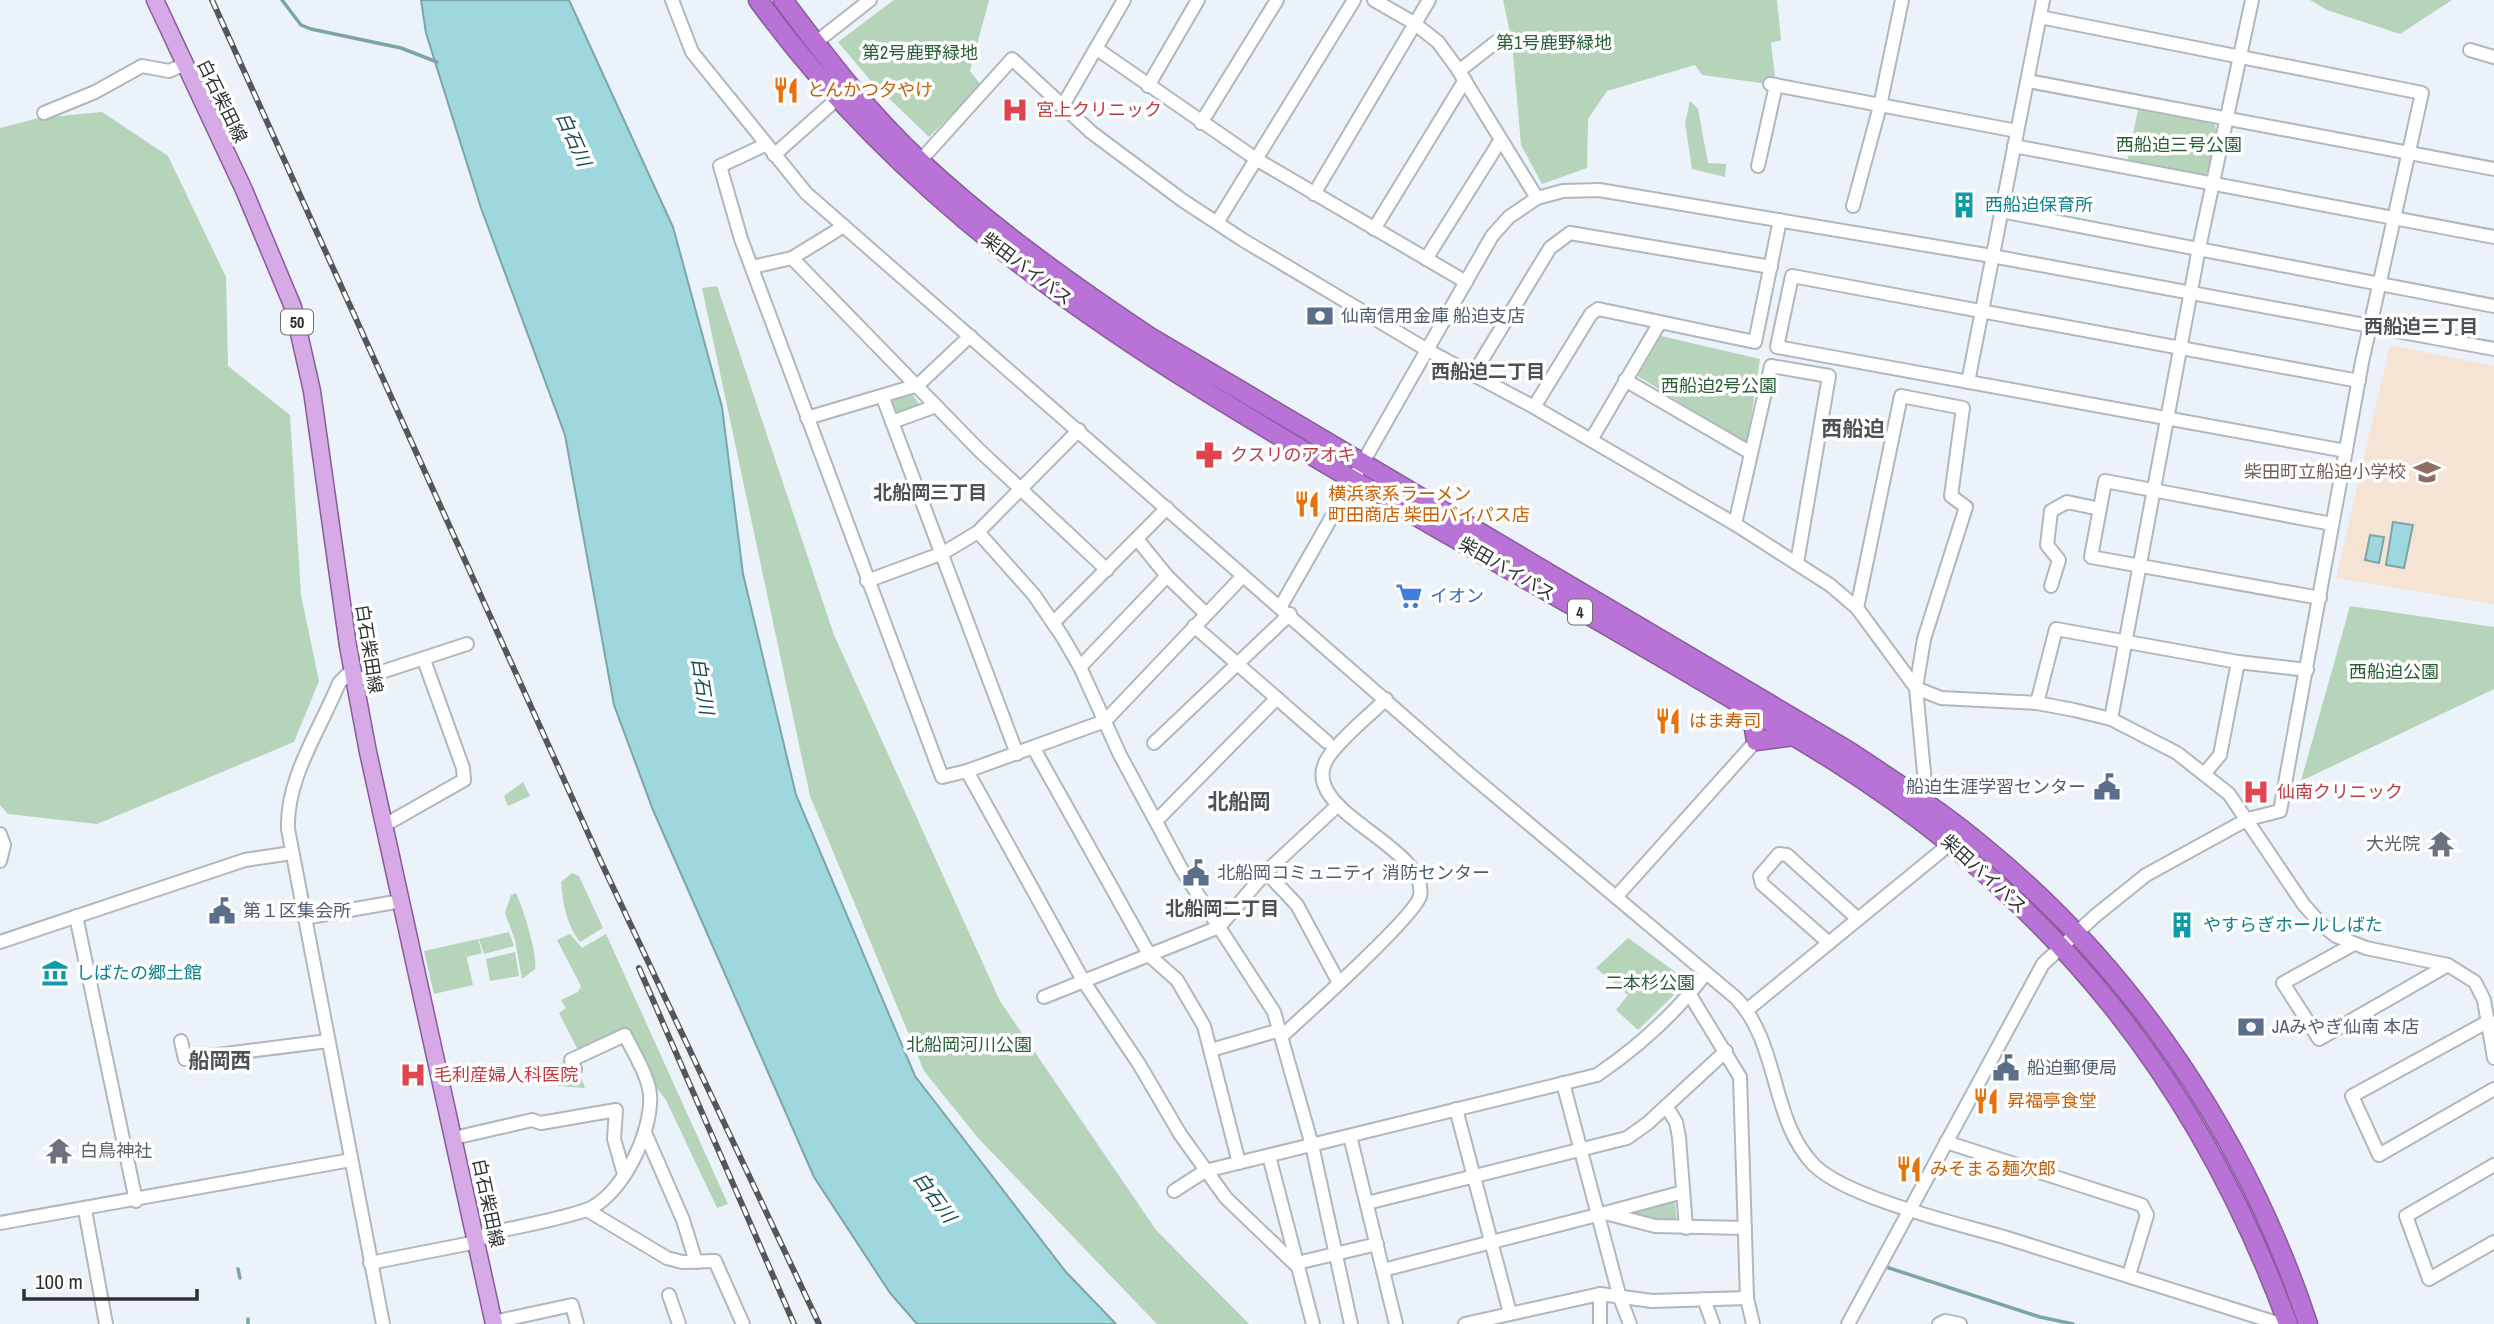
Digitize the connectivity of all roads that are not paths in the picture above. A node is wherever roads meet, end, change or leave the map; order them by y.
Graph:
1 (155, 0) edge
2 (672, 0) edge
3 (758, 0) edge
4 (783, 0) edge
5 (870, 0) edge
6 (1124, 0) edge
7 (1198, 0) edge
8 (1277, 0) edge
9 (1354, 0) edge
10 (1374, 0) edge
11 (1429, 0) edge
12 (1902, 0) edge
13 (2043, 0) edge
14 (2252, 0) edge
15 (2040, 17) junction
16 (1414, 23) junction
17 (815, 43) junction
18 (1496, 43) dead end
19 (1097, 49) junction
20 (2470, 50) dead end
21 (2239, 55) junction
22 (2494, 57) edge
23 (183, 65) junction
24 (1462, 76) junction
25 (2028, 80) junction
26 (1148, 86) junction
27 (838, 98) junction
28 (1880, 106) junction
29 (1062, 107) junction
30 (44, 113) dead end
31 (2225, 120) junction
32 (1201, 124) junction
33 (2017, 131) junction
34 (1500, 141) junction
35 (2014, 146) junction
36 (769, 150) junction
37 (2409, 151) junction
38 (1255, 159) junction
39 (920, 161) junction
40 (1758, 166) dead end
41 (2494, 169) edge
42 (2212, 184) junction
43 (1314, 194) junction
44 (1537, 198) junction
45 (1853, 206) dead end
46 (2001, 211) junction
47 (2394, 218) junction
48 (1780, 220) junction
49 (1218, 221) junction
50 (844, 226) junction
51 (1374, 229) junction
52 (2494, 237) edge
53 (2200, 248) junction
54 (1992, 256) junction
55 (792, 258) junction
56 (1426, 259) junction
57 (752, 267) junction
58 (1771, 267) junction
59 (1466, 282) junction
60 (2380, 282) junction
61 (2191, 296) junction
62 (2494, 306) edge
63 (1982, 309) junction
64 (1659, 324) junction
65 (2370, 324) junction
66 (970, 336) junction
67 (2180, 347) junction
68 (2494, 349) edge
69 (1429, 351) junction
70 (1474, 373) junction
71 (1625, 380) junction
72 (2359, 381) junction
73 (1968, 382) junction
74 (918, 385) junction
75 (883, 398) junction
76 (936, 406) junction
77 (1534, 407) junction
78 (807, 418) junction
79 (2167, 420) junction
80 (892, 422) junction
81 (1079, 430) junction
82 (1591, 440) junction
83 (2346, 450) junction
84 (1751, 453) junction
85 (1363, 464) junction
86 (1354, 480) junction
87 (1020, 487) junction
88 (2154, 491) junction
89 (1167, 508) junction
90 (2100, 509) junction
91 (1735, 524) junction
92 (2332, 524) junction
93 (978, 532) junction
94 (1137, 539) junction
95 (943, 553) junction
96 (1797, 563) junction
97 (2140, 566) junction
98 (1107, 570) junction
99 (1167, 576) junction
100 (1243, 576) junction
101 (867, 581) junction
102 (2051, 586) dead end
103 (2320, 598) junction
104 (1857, 608) junction
105 (1285, 610) junction
106 (1206, 614) junction
107 (1053, 623) junction
108 (1194, 626) junction
109 (2124, 642) junction
110 (467, 644) dead end
111 (424, 660) junction
112 (2238, 662) junction
113 (1239, 665) junction
114 (1080, 667) junction
115 (2307, 670) junction
116 (353, 676) junction
117 (1916, 688) junction
118 (1277, 698) junction
119 (1386, 699) junction
120 (2036, 703) junction
121 (1751, 710) junction
122 (2111, 719) junction
123 (1105, 720) junction
124 (1794, 736) junction
125 (1756, 741) junction
126 (1327, 742) dead end
127 (1154, 743) dead end
128 (1033, 747) junction
129 (1017, 754) junction
130 (967, 771) junction
131 (2204, 774) junction
132 (1927, 804) junction
133 (1338, 805) junction
134 (2248, 820) junction
135 (1156, 821) junction
136 (383, 826) junction
137 (0, 834) edge
138 (1951, 844) junction
139 (292, 853) junction
140 (0, 861) edge
141 (1266, 872) junction
142 (1616, 897) junction
143 (401, 901) junction
144 (76, 916) junction
145 (304, 918) junction
146 (1858, 919) junction
147 (1219, 927) junction
148 (2076, 933) junction
149 (0, 942) edge
150 (1829, 943) junction
151 (2354, 944) junction
152 (2061, 946) junction
153 (1150, 956) junction
154 (2448, 965) junction
155 (1706, 973) junction
156 (1084, 982) junction
157 (1339, 983) junction
158 (1690, 995) junction
159 (1044, 998) dead end
160 (1747, 1010) junction
161 (2489, 1021) junction
162 (1281, 1033) junction
163 (181, 1041) dead end
164 (328, 1041) junction
165 (1211, 1050) junction
166 (1726, 1051) junction
167 (2494, 1058) edge
168 (575, 1069) dead end
169 (1563, 1083) junction
170 (2494, 1090) edge
171 (1665, 1107) junction
172 (1457, 1109) junction
173 (646, 1135) junction
174 (1350, 1136) junction
175 (454, 1138) junction
176 (1946, 1142) junction
177 (1312, 1145) junction
178 (1582, 1149) junction
179 (1269, 1156) junction
180 (351, 1160) junction
181 (1239, 1163) junction
182 (2494, 1165) edge
183 (1205, 1171) junction
184 (624, 1174) junction
185 (1474, 1175) junction
186 (1174, 1191) dead end
187 (1683, 1192) junction
188 (136, 1201) junction
189 (1367, 1203) junction
190 (1908, 1208) junction
191 (85, 1210) junction
192 (587, 1210) junction
193 (1602, 1214) junction
194 (0, 1223) edge
195 (1686, 1228) junction
196 (1745, 1228) junction
197 (477, 1242) junction
198 (2494, 1242) edge
199 (1492, 1243) junction
200 (1377, 1244) junction
201 (1334, 1255) junction
202 (696, 1262) junction
203 (370, 1264) junction
204 (1298, 1265) junction
205 (1383, 1270) junction
206 (2129, 1275) junction
207 (1601, 1294) junction
208 (669, 1295) dead end
209 (1620, 1298) junction
210 (1746, 1298) junction
211 (1704, 1299) junction
212 (1510, 1313) junction
213 (494, 1323) edge
214 (106, 1324) edge
215 (383, 1324) edge
216 (577, 1324) edge
217 (679, 1324) edge
218 (743, 1324) edge
219 (1313, 1324) edge
220 (1351, 1324) edge
221 (1396, 1324) edge
222 (1465, 1324) edge
223 (1600, 1324) edge
224 (1630, 1324) edge
225 (1713, 1324) edge
226 (1753, 1324) edge
227 (1848, 1324) edge
228 (1939, 1324) edge
229 (1960, 1324) edge
230 (2280, 1324) edge
231 (2288, 1324) edge
232 (2308, 1324) edge

1 - 23 main road, 白石柴田線 / 50
2 - 36 street
3 - 27 highway, 柴田バイパス / 4
4 - 17 highway, 柴田バイパス / 4
5 - 17 street
6 - 19 street
7 - 26 street
8 - 32 street
9 - 38 street
10 - 16 street
11 - 16 street
12 - 28 street
13 - 15 street
14 - 21 street
15 - 21 street
15 - 25 street
16 - 24 street
16 - 43 street
17 - 39 highway, 柴田バイパス / 4
18 - 24 street
19 - 26 street
19 - 29 street
20 - 22 street
21 - 31 street
21 - 37 street
23 - 30 street
23 - 116 main road, 白石柴田線 / 50
24 - 34 street
24 - 51 street
25 - 31 street
25 - 33 street
26 - 32 street
27 - 36 street
27 - 86 highway, 柴田バイパス / 4
28 - 33 street
28 - 40 street
28 - 45 street
29 - 39 street
29 - 49 street
31 - 37 street
31 - 42 street
32 - 38 street
33 - 35 street
34 - 44 street
34 - 56 street
35 - 42 street
35 - 46 street
36 - 50 street
36 - 57 street
37 - 41 street
37 - 47 street
38 - 43 street
38 - 49 street
39 - 85 highway, 柴田バイパス / 4
42 - 47 street
42 - 53 street
43 - 51 street
44 - 48 street
44 - 59 street
46 - 53 street
46 - 54 street
47 - 52 street
47 - 60 street
48 - 54 street
48 - 58 street
49 - 69 street
50 - 55 street
50 - 66 street
51 - 56 street
53 - 60 street
53 - 61 street
54 - 61 street
54 - 63 street
55 - 57 street
55 - 74 street
56 - 59 street
57 - 78 street
58 - 64 street
58 - 70 street
59 - 69 street
60 - 62 street
60 - 65 street
61 - 65 street
61 - 67 street
63 - 67 street
63 - 73 street
63 - 73 street
64 - 71 street
64 - 77 street
65 - 68 street
65 - 72 street
66 - 74 street
66 - 81 street
67 - 72 street
67 - 79 street
69 - 70 street
69 - 85 street
70 - 77 street
71 - 82 street
71 - 84 street
72 - 83 street
73 - 79 street
74 - 75 street
74 - 76 street
75 - 78 street
75 - 80 street
76 - 80 street
76 - 87 street
77 - 82 street
78 - 101 street
79 - 83 street
79 - 88 street
80 - 95 street
81 - 87 street
81 - 89 street
82 - 91 street
83 - 92 street
84 - 91 street
84 - 96 street
85 - 86 street
85 - 132 highway, 柴田バイパス / 4
86 - 105 street
86 - 121 highway, 柴田バイパス / 4
87 - 93 street
87 - 98 street
88 - 90 street
88 - 92 street
88 - 97 street
89 - 94 street
89 - 100 street
90 - 97 street
90 - 102 street
91 - 96 street
92 - 103 street
93 - 95 street
93 - 107 street
94 - 98 street
94 - 99 street
95 - 101 street
95 - 129 street
96 - 104 street
97 - 103 street
97 - 109 street
98 - 107 street
99 - 106 street
99 - 114 street
100 - 105 street
100 - 106 street
101 - 130 street
103 - 115 street
104 - 117 street
104 - 117 street
105 - 113 street
105 - 119 street
106 - 108 street
107 - 114 street
108 - 113 street
108 - 123 street
109 - 112 street
109 - 120 street
109 - 122 street
110 - 111 street
111 - 116 street
111 - 136 street
112 - 115 street
112 - 131 street
113 - 118 street
113 - 127 street
114 - 123 street
115 - 134 street
116 - 136 main road, 白石柴田線 / 50
116 - 139 street
117 - 120 street
117 - 132 street
118 - 126 street
118 - 135 street
119 - 133 street
119 - 142 street
120 - 122 street
121 - 124 highway, 柴田バイパス / 4
121 - 125 highway
122 - 131 street
123 - 128 street
123 - 135 street
124 - 125 highway
124 - 138 highway, 柴田バイパス / 4
125 - 142 street
128 - 129 street
128 - 153 street
129 - 130 street
130 - 156 street
131 - 134 street
132 - 148 highway, 柴田バイパス / 4
133 - 141 street
133 - 157 street
134 - 148 street
134 - 151 street
135 - 147 street
136 - 143 main road, 白石柴田線 / 50
137 - 140 street
138 - 146 street
138 - 152 highway, 柴田バイパス / 4
139 - 144 street
139 - 145 street
141 - 147 street
141 - 157 street
142 - 155 street
143 - 145 street
143 - 175 main road, 白石柴田線 / 50
144 - 149 street
144 - 188 street
145 - 164 street
146 - 150 street
146 - 150 street
147 - 153 street
147 - 162 street
148 - 152 street
148 - 232 highway, 柴田バイパス / 4
150 - 160 street
151 - 154 street
151 - 154 street
152 - 176 street
152 - 231 highway, 柴田バイパス / 4
153 - 156 street
153 - 165 street
154 - 161 street
155 - 158 street
155 - 160 street
156 - 159 street
156 - 183 street
157 - 162 street
158 - 166 street
158 - 169 street
160 - 190 street
161 - 167 street
161 - 170 street
162 - 165 street
162 - 177 street
163 - 164 street
164 - 180 street
165 - 181 street
166 - 171 street
166 - 196 street
168 - 173 street
169 - 172 street
169 - 178 street
171 - 178 street
171 - 187 street
172 - 174 street
172 - 185 street
173 - 184 street
173 - 202 street
174 - 177 street
174 - 189 street
175 - 184 street
175 - 197 main road, 白石柴田線 / 50
176 - 190 street
176 - 206 street
177 - 179 street
177 - 201 street
178 - 185 street
178 - 193 street
179 - 181 street
179 - 204 street
180 - 188 street
180 - 203 street
181 - 183 street
182 - 198 street
183 - 186 street
183 - 204 street
184 - 192 street
185 - 189 street
185 - 199 street
187 - 193 street
187 - 195 street
188 - 191 street
189 - 200 street
190 - 206 street
190 - 227 street
191 - 194 street
191 - 214 street
192 - 197 street
192 - 202 street
193 - 195 street
193 - 199 street
193 - 209 street
195 - 196 street
196 - 210 street
197 - 203 street
197 - 213 main road, 白石柴田線 / 50
199 - 205 street
199 - 212 street
200 - 201 street
200 - 205 street
201 - 204 street
201 - 220 street
202 - 218 street
203 - 215 street
204 - 219 street
205 - 221 street
206 - 230 street
207 - 209 street
207 - 212 street
207 - 223 street
208 - 217 street
209 - 211 street
209 - 224 street
210 - 211 street
210 - 226 street
211 - 225 street
212 - 222 street
213 - 216 street
228 - 229 street

